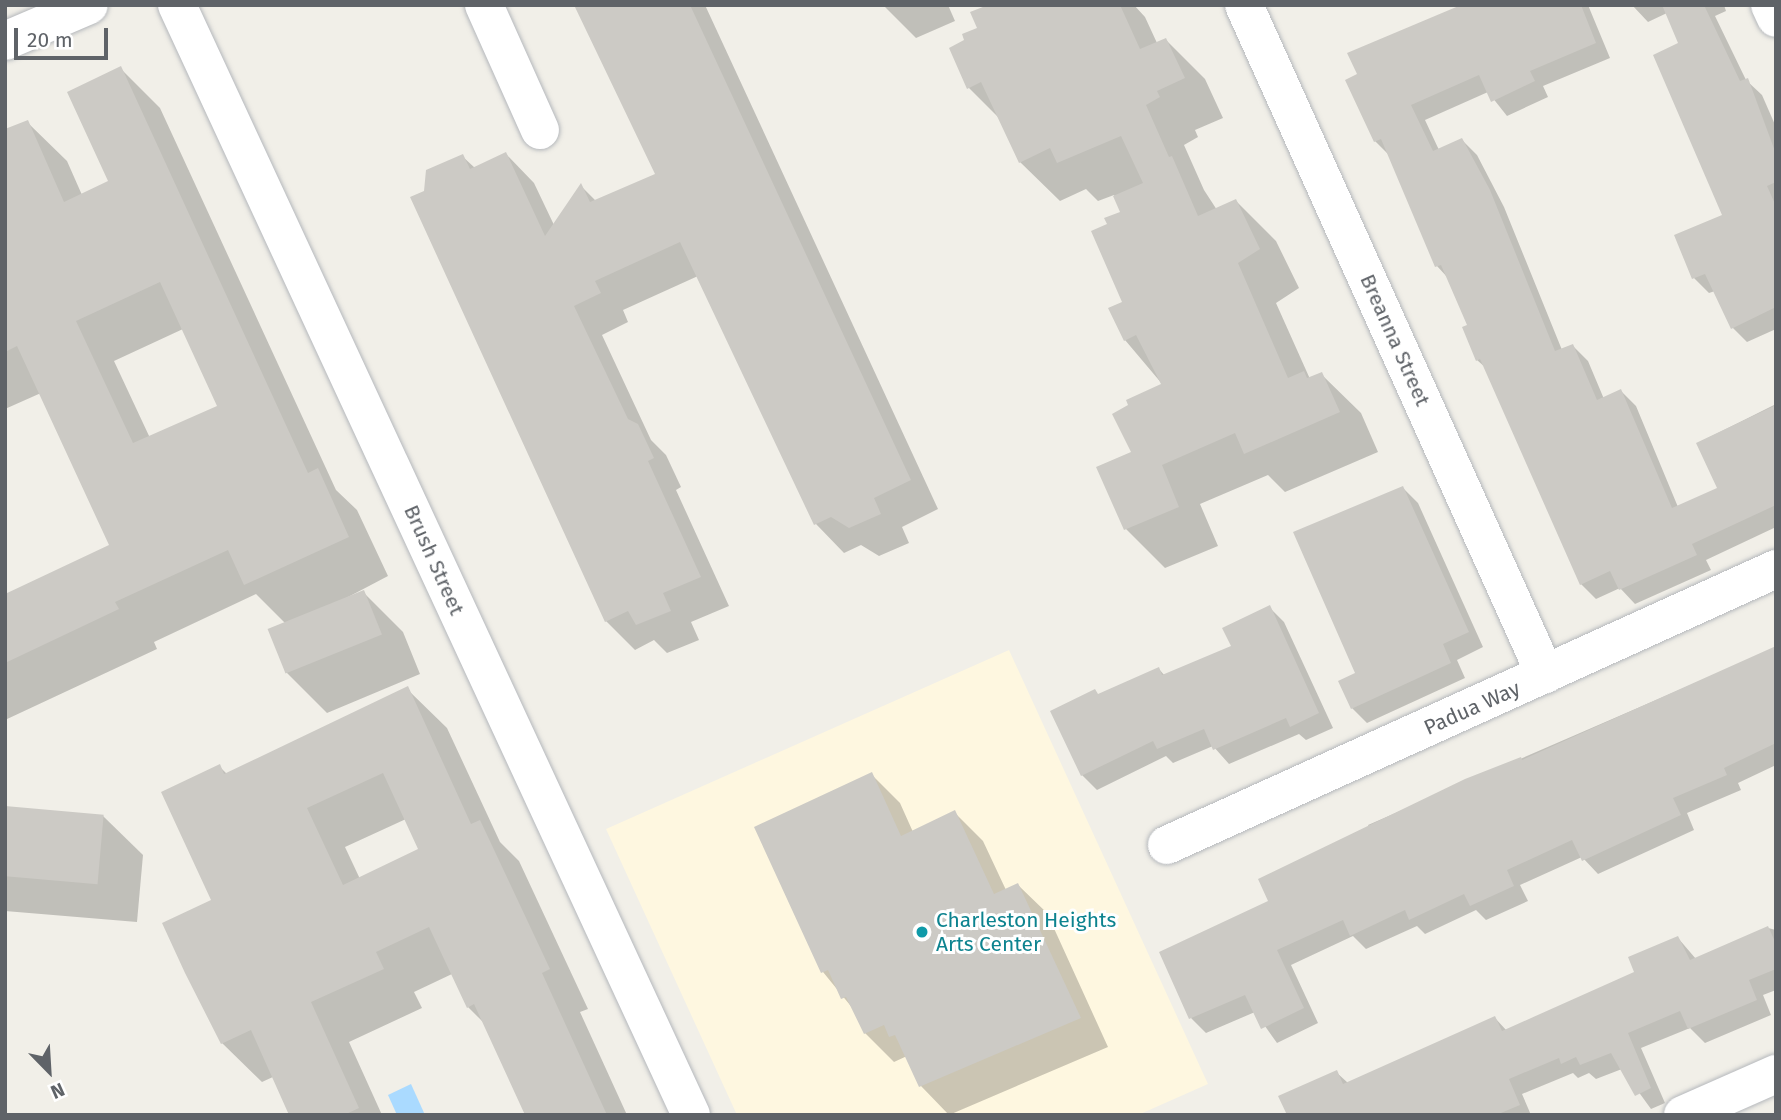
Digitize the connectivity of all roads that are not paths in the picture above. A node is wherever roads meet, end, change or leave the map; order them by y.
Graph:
1 (89, 5) edge
2 (177, 5) edge
3 (484, 5) edge
4 (1770, 5) edge
5 (1257, 9) edge
6 (1776, 18) edge
7 (5, 41) edge
8 (540, 130) dead end
9 (1776, 569) edge
10 (1545, 674) junction
11 (1167, 845) dead end
12 (1776, 1074) edge
13 (691, 1115) edge
14 (1683, 1115) edge

1 - 7 street
2 - 13 street, Brush Street
3 - 8 street
4 - 6 street
5 - 10 street, Breanna Street
9 - 10 street, Padua Way
10 - 11 street, Padua Way
12 - 14 street

